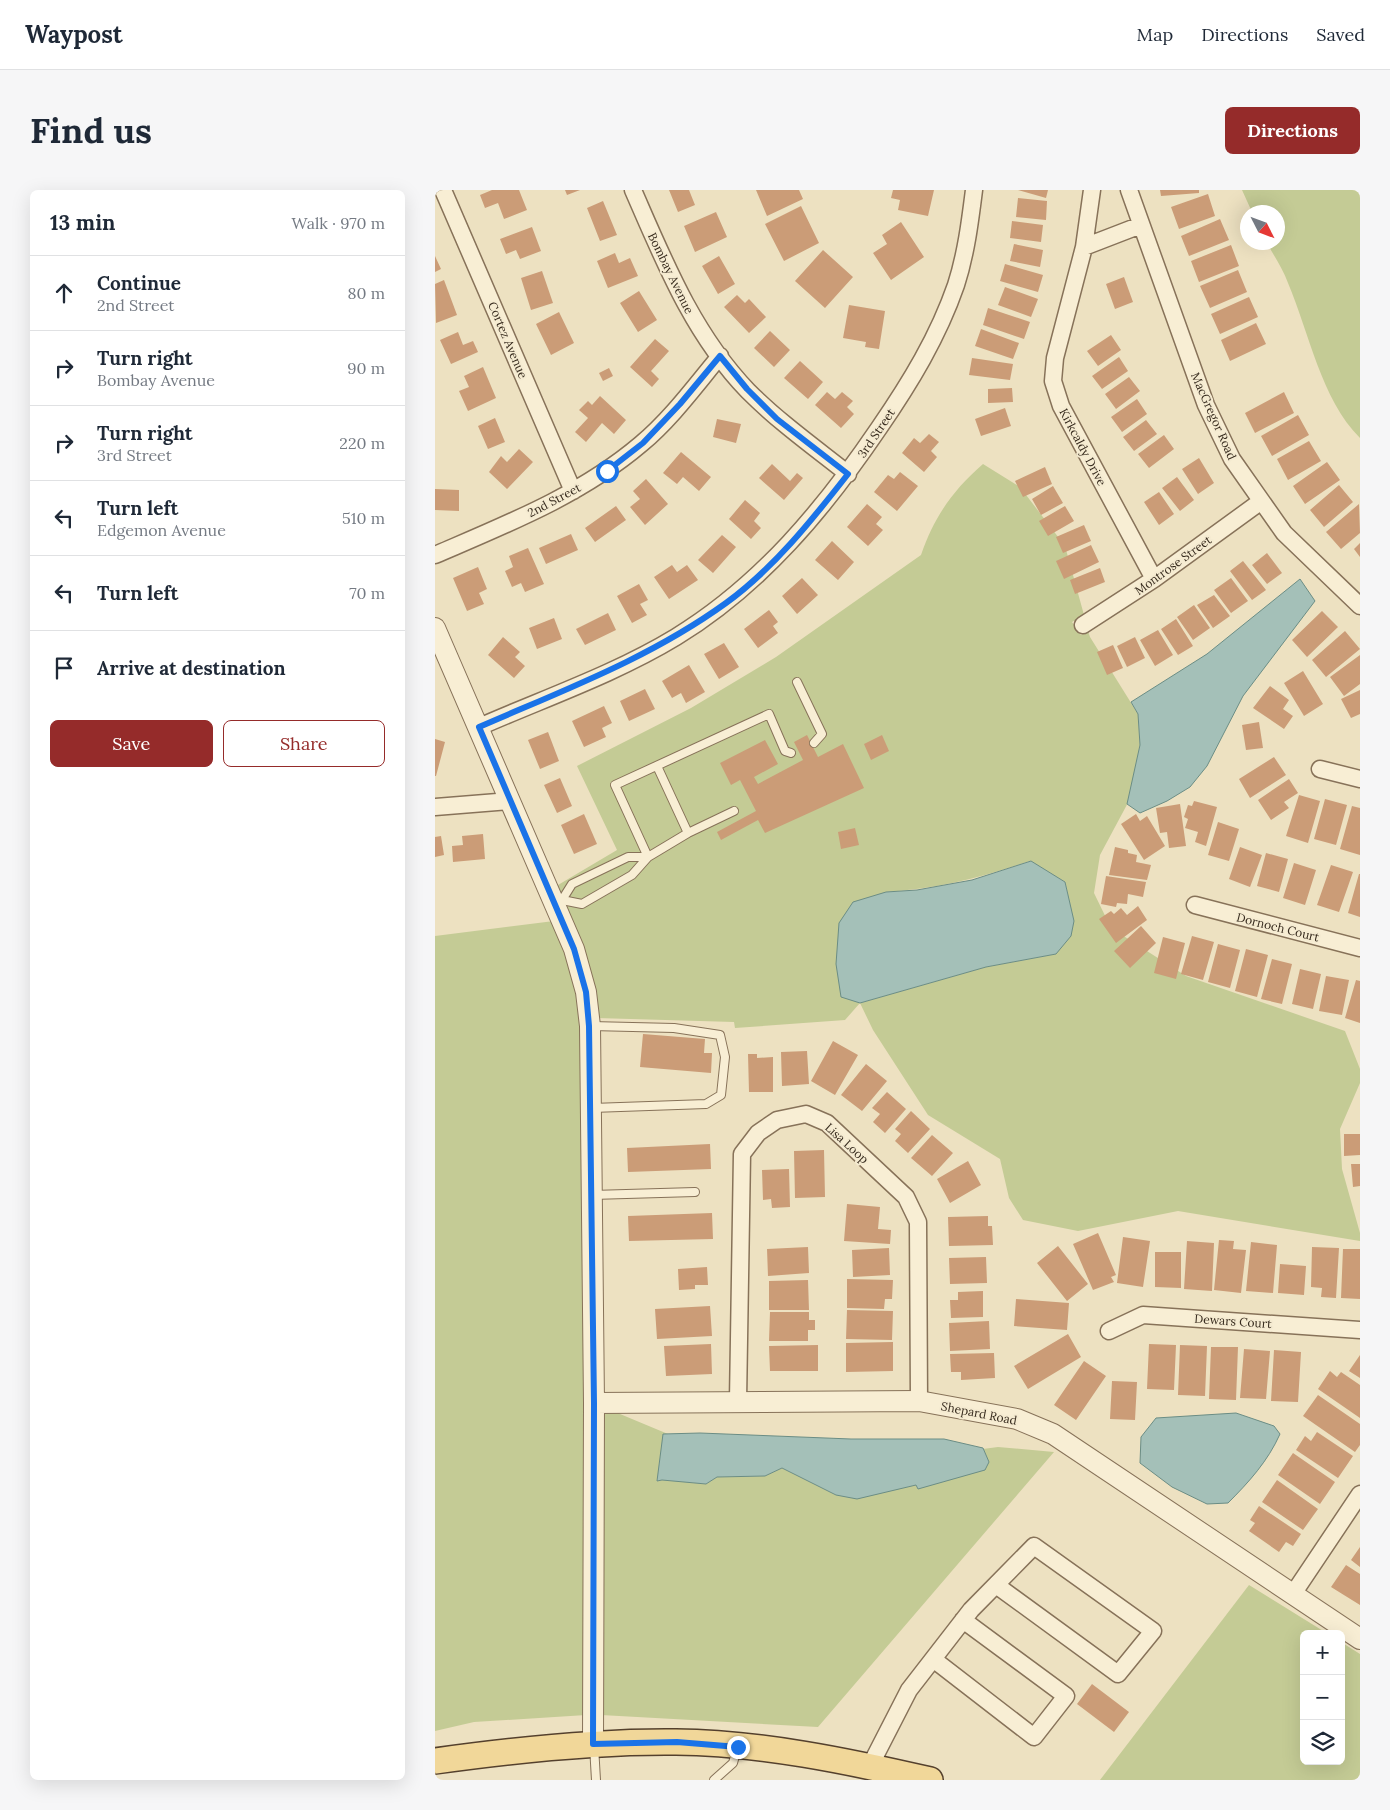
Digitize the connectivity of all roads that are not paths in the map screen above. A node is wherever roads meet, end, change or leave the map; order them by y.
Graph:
1 (443, 190) edge
2 (633, 190) edge
3 (974, 190) edge
4 (1092, 190) edge
5 (1129, 190) edge
6 (1141, 225) junction
7 (1084, 248) junction
8 (720, 356) junction
9 (848, 474) junction
10 (573, 491) junction
11 (1260, 502) junction
12 (435, 556) edge
13 (1154, 579) junction
14 (1360, 606) edge
15 (1083, 625) dead end
16 (435, 628) edge
17 (797, 682) dead end
18 (479, 727) junction
19 (815, 743) dead end
20 (791, 753) dead end
21 (657, 766) junction
22 (1320, 769) dead end
23 (1360, 779) edge
24 (510, 801) junction
25 (435, 807) edge
26 (734, 811) dead end
27 (688, 833) junction
28 (648, 857) junction
29 (558, 902) junction
30 (1195, 905) dead end
31 (1360, 948) edge
32 (589, 1026) junction
33 (591, 1108) junction
34 (695, 1192) dead end
35 (592, 1195) junction
36 (1360, 1330) edge
37 (1109, 1331) dead end
38 (738, 1401) junction
39 (919, 1401) junction
40 (594, 1403) junction
41 (1360, 1494) edge
42 (996, 1584) junction
43 (1293, 1594) junction
44 (963, 1620) junction
45 (1360, 1639) edge
46 (933, 1659) junction
47 (593, 1744) junction
48 (738, 1747) junction
49 (435, 1761) edge
50 (870, 1766) junction
51 (596, 1780) edge
52 (714, 1780) edge
53 (930, 1780) edge

1 - 10 street, Cortez Avenue
2 - 8 street, Bombay Avenue
3 - 9 street, 3rd Street
4 - 7 street, Kirkcaldy Drive
5 - 6 street, MacGregor Road
6 - 7 street
6 - 11 street, MacGregor Road
7 - 13 street, Kirkcaldy Drive
8 - 9 street, Bombay Avenue
8 - 10 street, 2nd Street
9 - 18 street, 3rd Street
10 - 12 street, 2nd Street
11 - 13 street, Montrose Street
11 - 14 street, MacGregor Road
13 - 15 street, Montrose Street
16 - 18 street
17 - 19 lane
18 - 24 street
20 - 21 lane
21 - 27 lane
21 - 28 lane
22 - 23 street
24 - 25 street
24 - 29 street
26 - 27 lane
27 - 28 lane
28 - 29 lane
28 - 29 lane
29 - 32 street
30 - 31 street, Dornoch Court
32 - 33 street
32 - 33 lane
33 - 35 street
34 - 35 lane
35 - 40 street
36 - 37 street, Dewars Court
38 - 39 street, Shepard Road
38 - 39 street, Lisa Loop
38 - 40 street, Shepard Road
39 - 43 street, Shepard Road
40 - 47 street
41 - 43 street
42 - 42 street
42 - 44 street
43 - 45 street, Shepard Road
44 - 46 street
44 - 46 street
46 - 50 street
47 - 48 main road
47 - 49 main road
47 - 51 lane
48 - 50 main road
48 - 52 lane
50 - 53 main road

